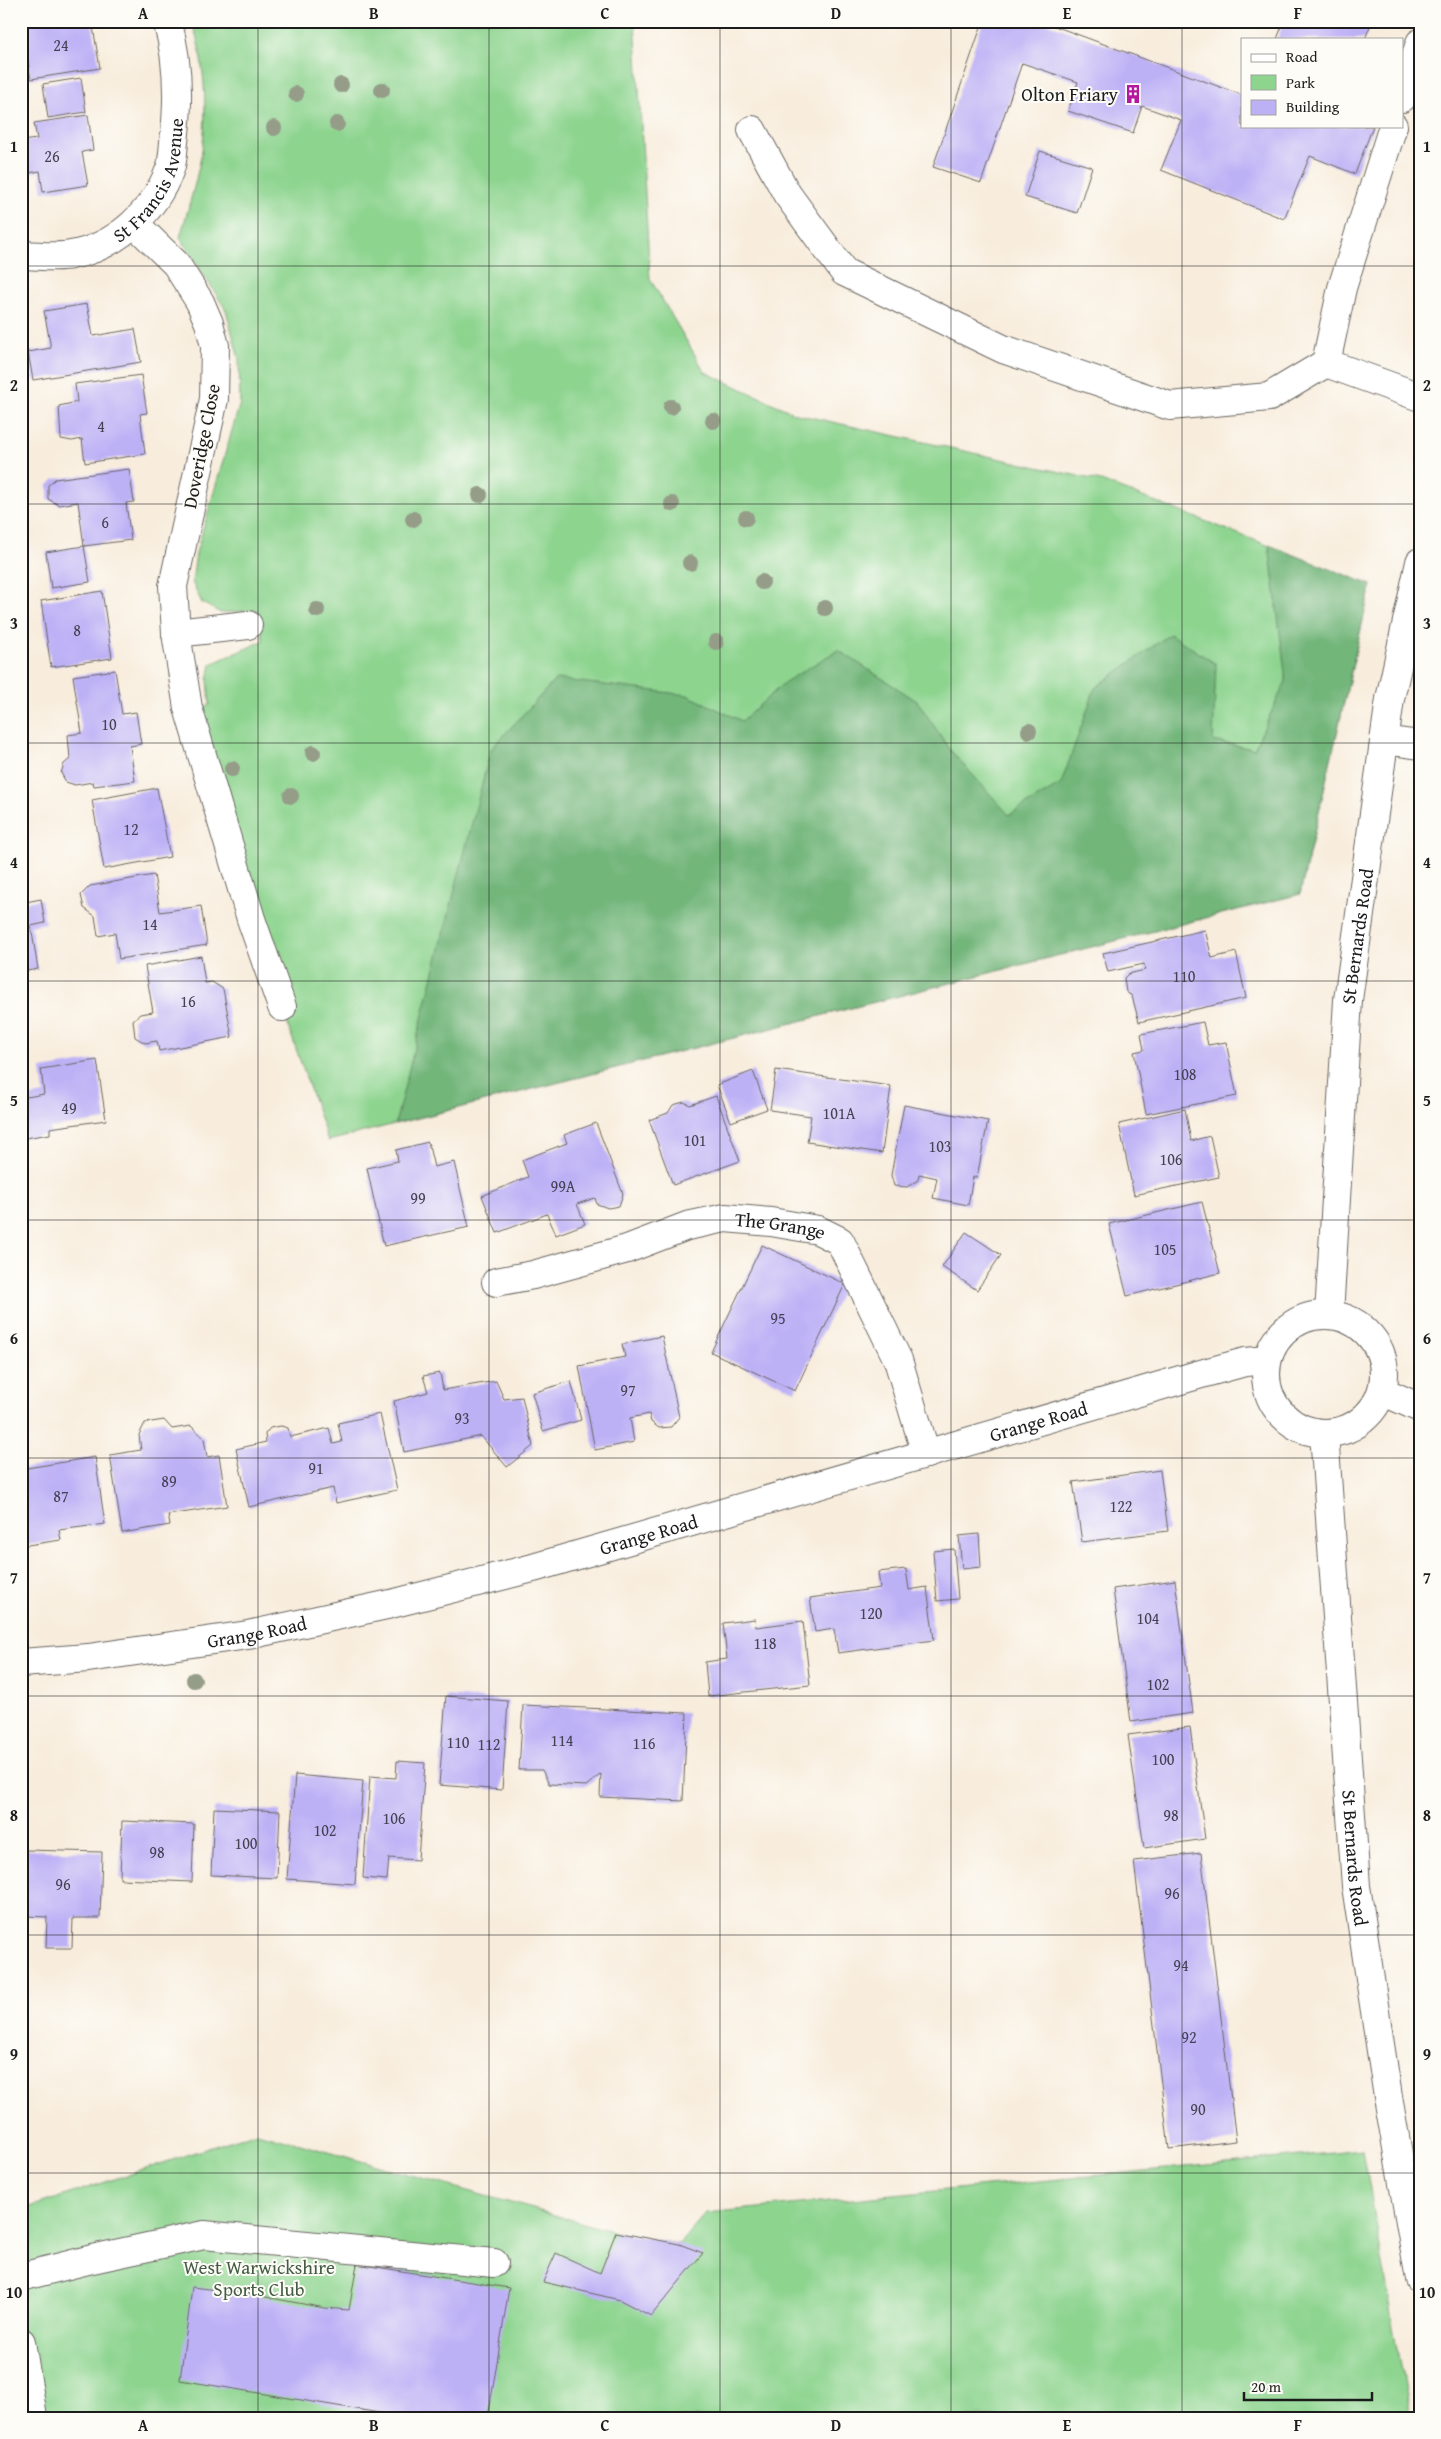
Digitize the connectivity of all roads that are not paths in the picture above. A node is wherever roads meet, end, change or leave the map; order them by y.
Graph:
1 (167, 21) edge
2 (1420, 43) edge
3 (1404, 92) edge
4 (1392, 128) edge
5 (752, 130) dead end
6 (136, 224) junction
7 (21, 255) edge
8 (1326, 364) junction
9 (1420, 397) edge
10 (1420, 562) edge
11 (248, 625) dead end
12 (176, 633) junction
13 (1384, 740) junction
14 (1420, 745) edge
15 (282, 1007) dead end
16 (496, 1282) dead end
17 (1329, 1315) junction
18 (1267, 1360) junction
19 (1382, 1391) junction
20 (1420, 1408) edge
21 (1324, 1433) junction
22 (926, 1454) junction
23 (21, 1663) edge
24 (494, 2263) dead end
25 (21, 2278) edge
26 (1420, 2279) edge
27 (21, 2342) edge
28 (33, 2418) edge

1 - 6 street, St Francis Avenue
2 - 3 street
4 - 8 street
5 - 8 street
6 - 7 street, St Francis Avenue
6 - 12 street, Doveridge Close
8 - 9 street
10 - 13 street, St Bernards Road
11 - 12 street
12 - 15 street, Doveridge Close
13 - 14 street
13 - 17 street, St Bernards Road
16 - 22 street, The Grange
17 - 18 street
17 - 19 street
18 - 21 street
18 - 22 street, Grange Road
19 - 20 street
19 - 21 street
21 - 26 street, St Bernards Road
22 - 23 street, Grange Road
24 - 25 street
27 - 28 street

